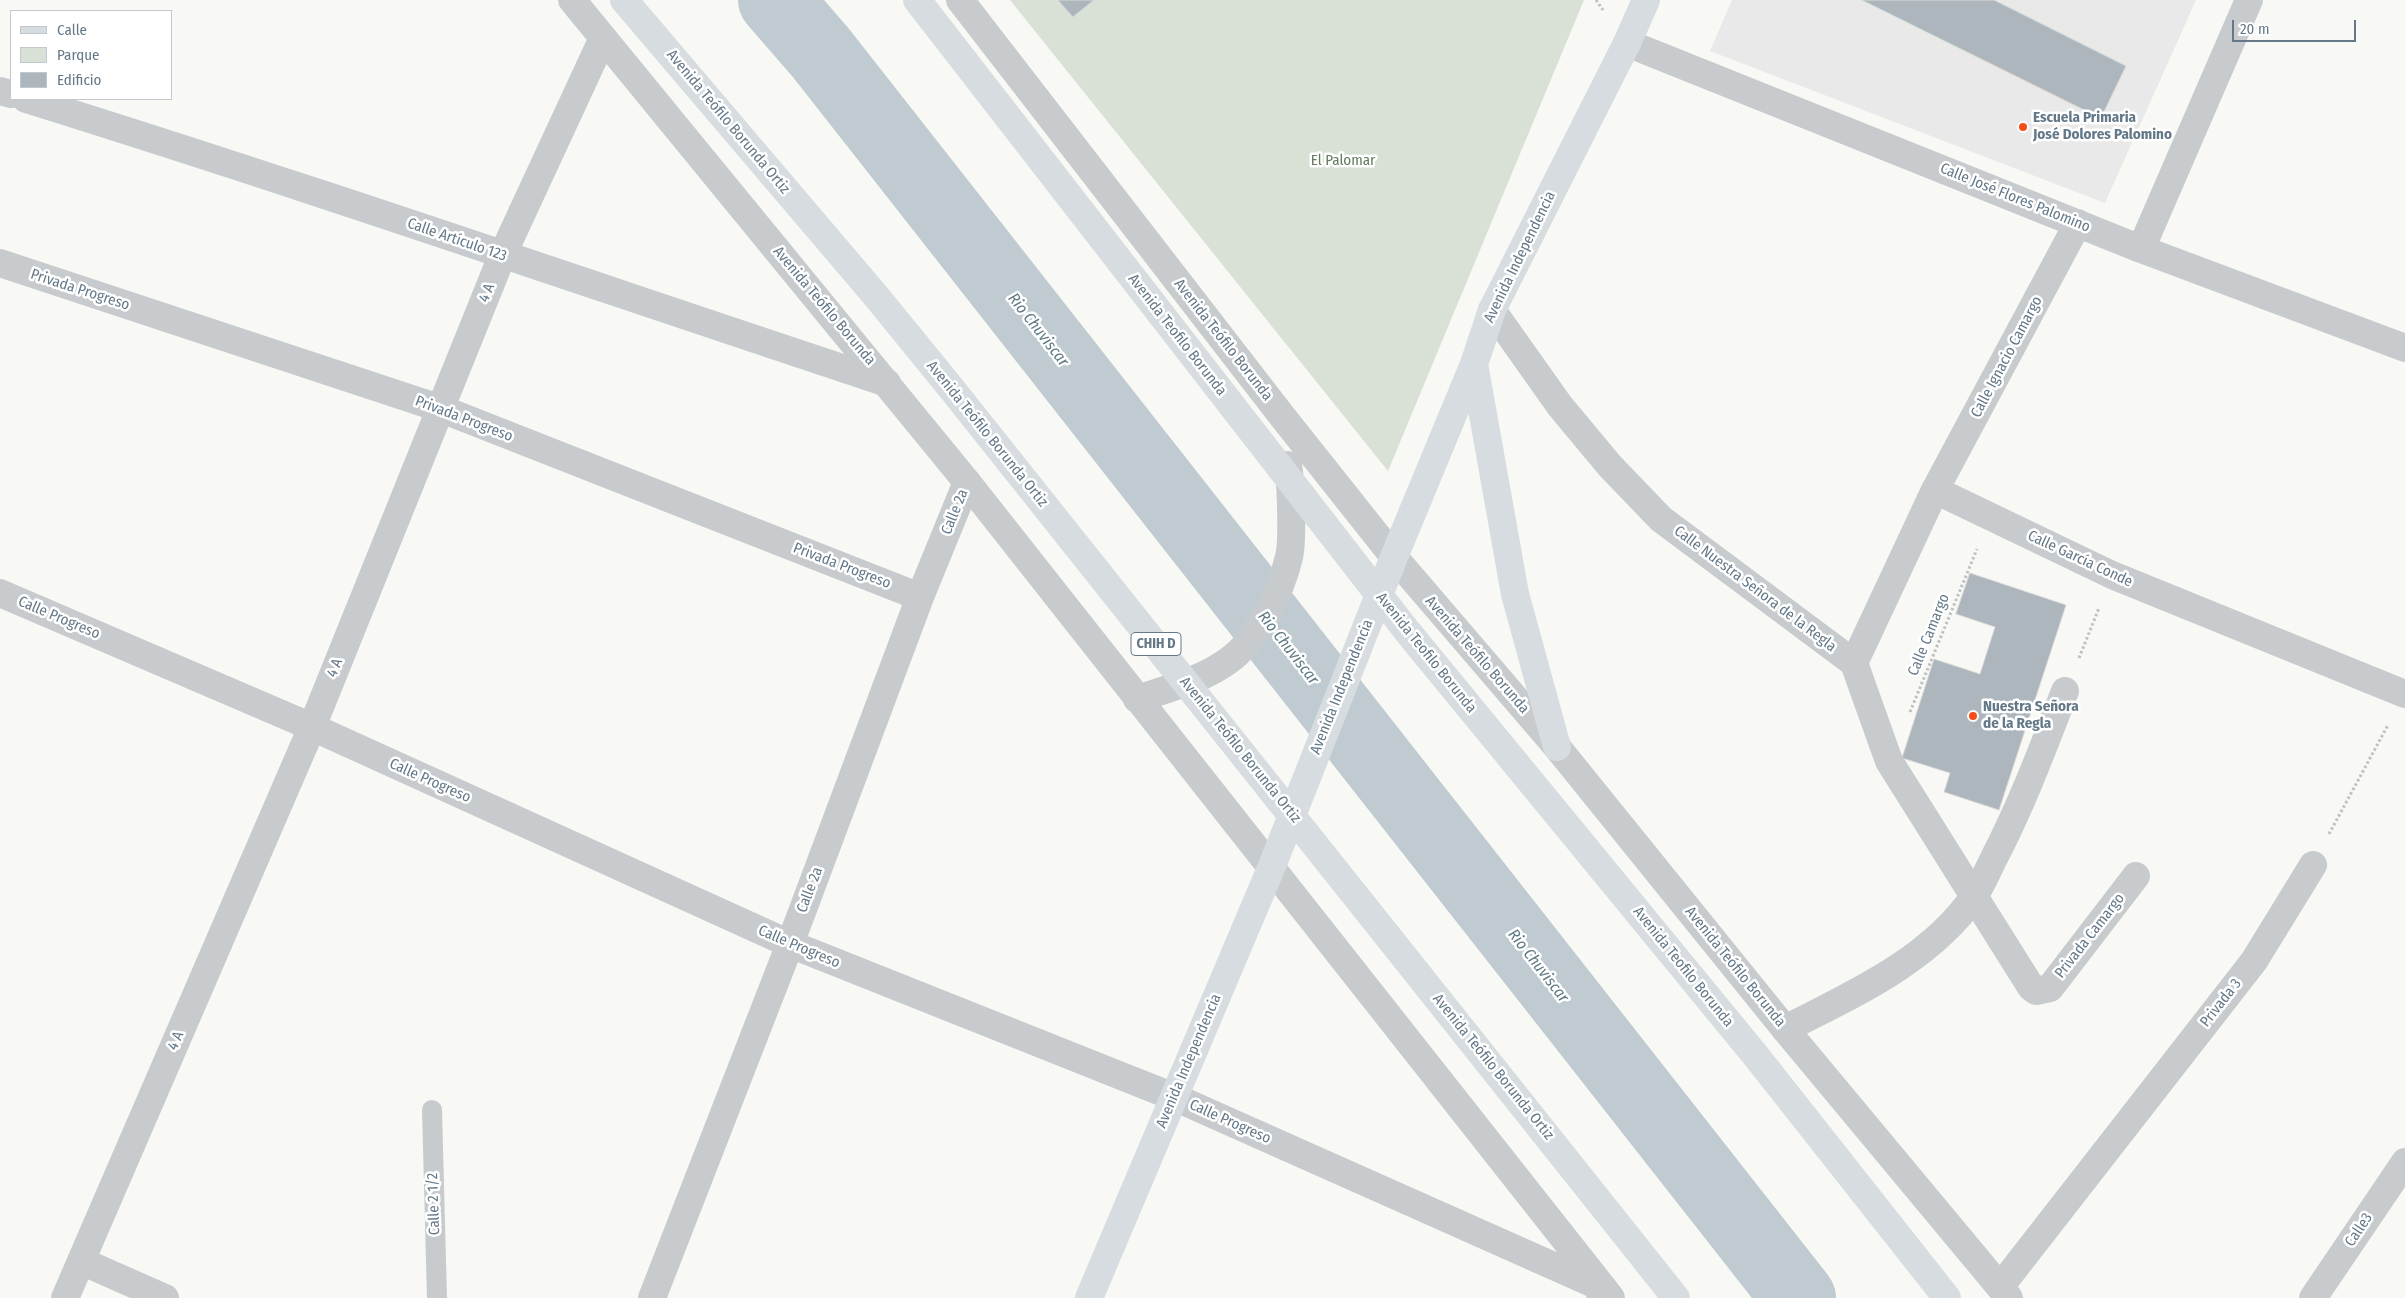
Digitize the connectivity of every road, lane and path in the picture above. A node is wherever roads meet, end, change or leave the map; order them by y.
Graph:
1 (572, 0) edge
2 (624, 0) edge
3 (916, 0) edge
4 (960, 0) edge
5 (1646, 0) edge
6 (2249, 0) edge
7 (603, 38) junction
8 (1628, 43) junction
9 (29, 100) edge
10 (2078, 223) junction
11 (2141, 248) junction
12 (502, 256) junction
13 (0, 263) edge
14 (1492, 310) junction
15 (2405, 348) edge
16 (1474, 364) junction
17 (887, 383) junction
18 (439, 408) junction
19 (1282, 416) junction
20 (967, 482) junction
21 (1935, 490) junction
22 (1990, 517) junction
23 (1394, 557) junction
24 (2112, 575) junction
25 (0, 593) edge
26 (920, 597) junction
27 (1854, 663) junction
28 (2066, 691) joint
29 (2405, 694) edge
30 (1137, 698) junction
31 (312, 727) junction
32 (1556, 747) junction
33 (1889, 762) junction
34 (1272, 866) junction
35 (2312, 866) joint
36 (2136, 876) dead end
37 (1974, 895) junction
38 (790, 944) junction
39 (1785, 1029) junction
40 (1174, 1097) junction
41 (432, 1110) dead end
42 (2405, 1162) edge
43 (81, 1261) junction
44 (2004, 1292) edge
45 (1604, 1295) edge
46 (65, 1298) edge
47 (165, 1298) edge
48 (437, 1298) edge
49 (652, 1298) edge
50 (1089, 1298) edge
51 (1676, 1298) edge
52 (1947, 1298) edge
53 (2313, 1298) edge

1 - 7 street, Avenida Teófilo Borunda
2 - 51 main road, Avenida Teófilo Borunda Ortiz / CHIH D
3 - 52 main road, Avenida Teofilo Borunda
4 - 19 street, Avenida Teófilo Borunda
5 - 8 main road, Avenida Independencia
6 - 11 street
7 - 12 street, 4 A
7 - 17 street, Avenida Teófilo Borunda
8 - 10 street, Calle José Flores Palomino
8 - 14 main road, Avenida Independencia
9 - 12 street, Calle Artículo 123
10 - 11 street, Calle José Flores Palomino
10 - 21 street, Calle Ignacio Camargo
11 - 15 street, Calle José Flores Palomino
12 - 17 street, Calle Artículo 123
12 - 18 street, 4 A
13 - 18 street, Privada Progreso
14 - 16 main road, Avenida Independencia
14 - 27 street, Calle Nuestra Señora de la Regla
16 - 23 main road, Avenida Independencia
16 - 32 main road
17 - 20 street, Avenida Teófilo Borunda
18 - 26 street, Privada Progreso
18 - 31 street, 4 A
19 - 23 street, Avenida Teófilo Borunda
19 - 30 street
20 - 26 street, Calle 2a
20 - 30 street, Avenida Teófilo Borunda
21 - 22 street, Calle García Conde
21 - 27 street
22 - 24 street, Calle García Conde
22 - 33 path, Calle Camargo
23 - 32 street, Avenida Teófilo Borunda
23 - 34 main road, Avenida Independencia
24 - 28 path
24 - 29 street, Calle García Conde
25 - 31 street, Calle Progreso
26 - 38 street, Calle 2a
27 - 33 street
28 - 37 street
29 - 35 path
30 - 34 street, Avenida Teófilo Borunda
31 - 38 street, Calle Progreso
31 - 43 street, 4 A
32 - 39 street, Avenida Teófilo Borunda
33 - 37 street
34 - 40 main road, Avenida Independencia
34 - 45 street, Avenida Teófilo Borunda
35 - 44 street, Privada 3
36 - 37 street, Privada Camargo
37 - 39 street
38 - 40 street, Calle Progreso
38 - 49 street, Calle 2a
39 - 44 street, Avenida Teófilo Borunda
40 - 45 street, Calle Progreso
40 - 50 main road, Avenida Independencia
41 - 48 lane, Calle 2 1/2
42 - 53 street, Calle3
43 - 46 street, 4 A
43 - 47 street

